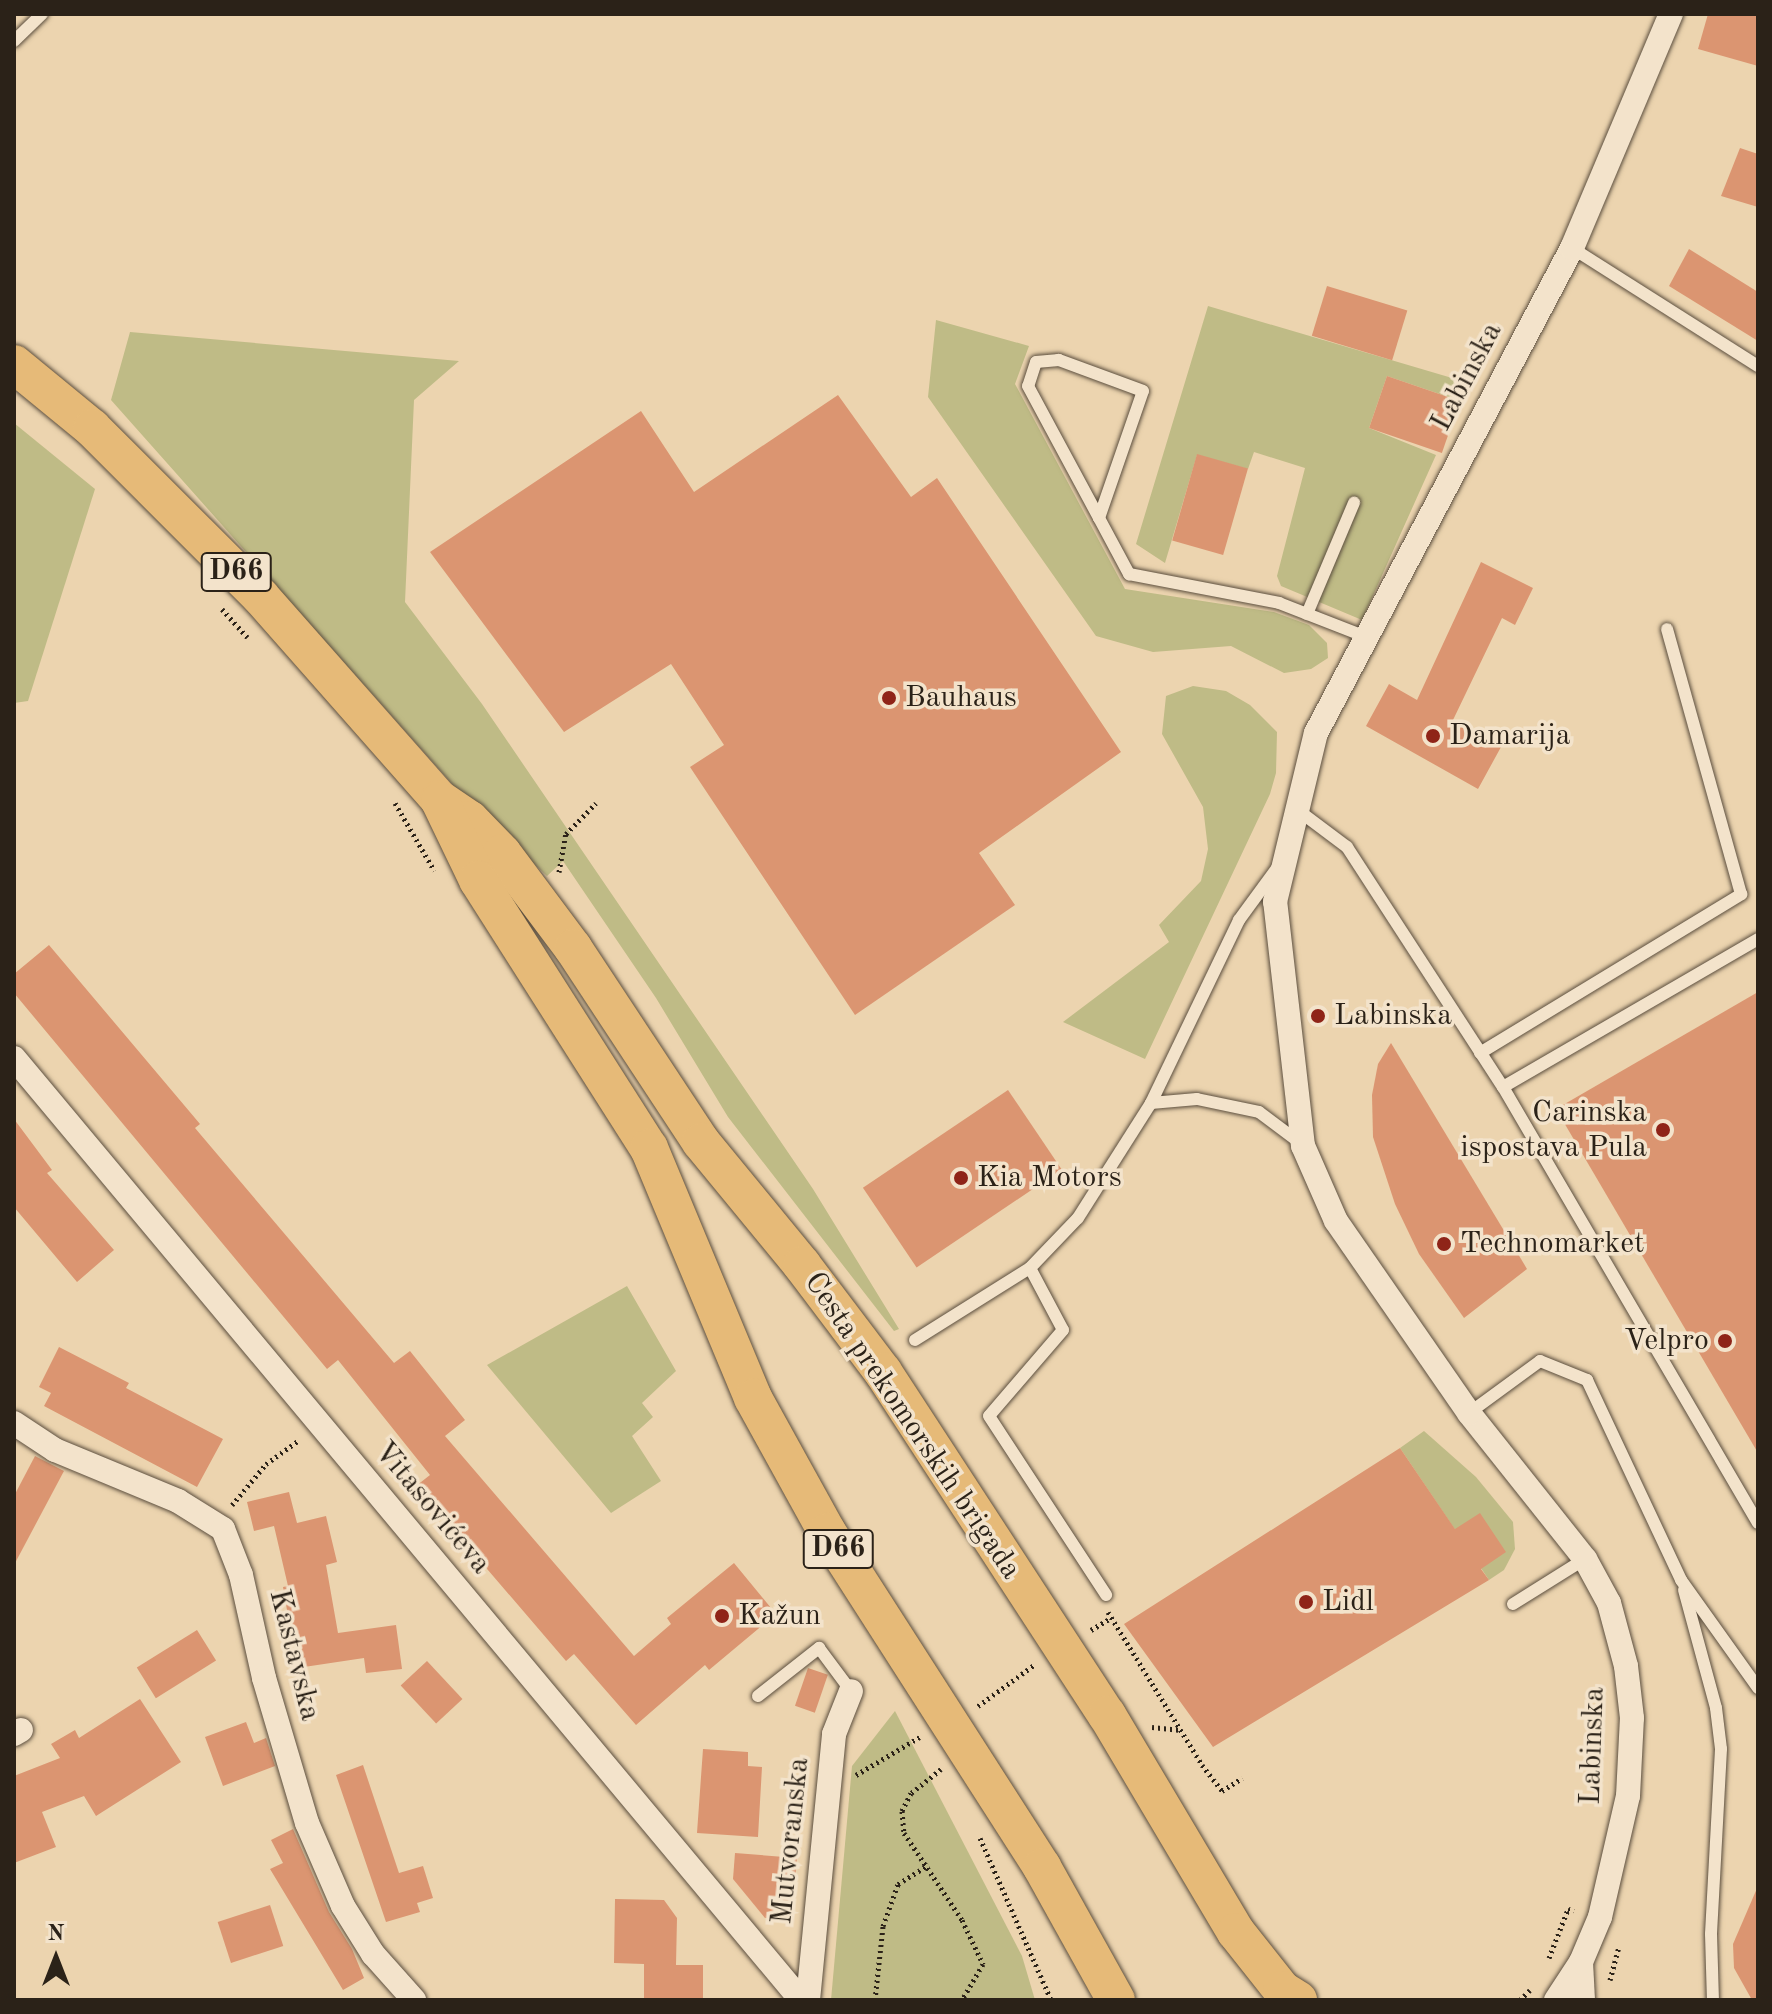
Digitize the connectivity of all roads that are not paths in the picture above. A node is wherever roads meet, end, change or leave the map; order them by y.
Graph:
1 (42, 14) edge
2 (1671, 14) edge
3 (14, 41) edge
4 (1572, 248) junction
5 (14, 364) edge
6 (1758, 366) edge
7 (1354, 503) dead end
8 (1099, 518) junction
9 (1307, 614) junction
10 (1667, 629) dead end
11 (1366, 637) junction
12 (439, 799) junction
13 (1299, 811) junction
14 (1286, 857) junction
15 (1758, 939) edge
16 (1480, 1053) junction
17 (14, 1058) edge
18 (1503, 1087) junction
19 (1151, 1103) junction
20 (1303, 1146) junction
21 (1030, 1268) junction
22 (915, 1340) dead end
23 (1469, 1413) junction
24 (14, 1423) edge
25 (1758, 1523) edge
26 (1585, 1559) junction
27 (1681, 1580) junction
28 (1106, 1595) road end
29 (1513, 1604) dead end
30 (1758, 1688) edge
31 (851, 1691) joint
32 (758, 1696) dead end
33 (1074, 1925) junction
34 (1581, 1962) junction
35 (414, 2000) edge
36 (801, 2000) edge
37 (808, 2000) edge
38 (1087, 2000) edge
39 (1116, 2000) edge
40 (1298, 2000) edge
41 (1556, 2000) edge
42 (1583, 2000) edge
43 (1713, 2000) edge

1 - 3 lane
2 - 4 street, Labinska
4 - 6 lane
4 - 11 street, Labinska
5 - 12 main road, Cesta prekomorskih brigada / D66
7 - 9 lane
8 - 8 lane
8 - 9 lane
9 - 11 lane
10 - 16 lane
11 - 13 street, Labinska
12 - 33 main road, Cesta prekomorskih brigada / D66
12 - 40 main road, Cesta prekomorskih brigada / D66
13 - 14 street, Labinska
13 - 16 lane
14 - 19 lane
14 - 20 street, Labinska
15 - 18 lane
16 - 18 lane
17 - 36 street, Vitasovićeva
18 - 25 lane
19 - 20 lane
19 - 21 lane
20 - 23 street, Labinska
21 - 22 lane
21 - 28 lane
23 - 26 street, Labinska
23 - 27 lane
24 - 35 street, Kastavska
26 - 29 lane
26 - 34 street, Labinska
27 - 30 lane
27 - 43 lane
31 - 32 lane
31 - 37 street, Mutvoranska
33 - 38 main road
33 - 39 main road, D66
34 - 41 street, Labinska
34 - 42 street, Labinska

